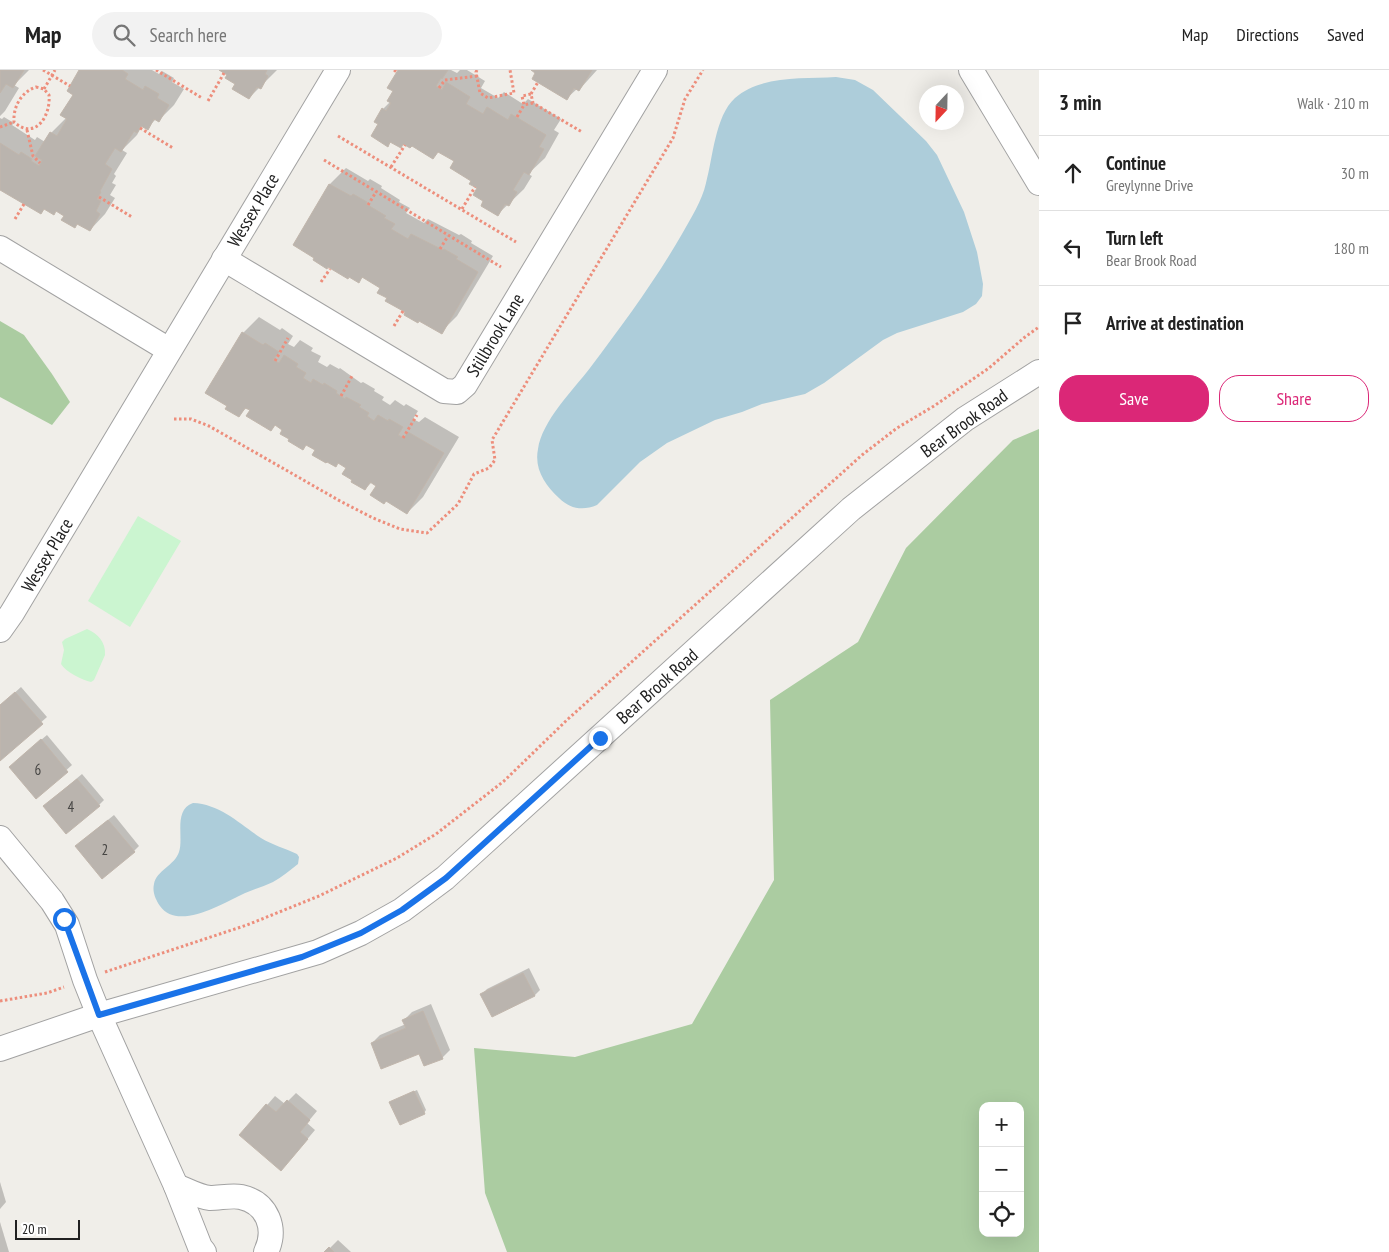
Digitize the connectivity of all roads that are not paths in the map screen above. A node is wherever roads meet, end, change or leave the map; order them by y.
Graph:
1 (338, 70) edge
2 (655, 70) edge
3 (971, 70) edge
4 (1039, 183) edge
5 (0, 248) edge
6 (224, 259) junction
7 (169, 350) junction
8 (1039, 372) edge
9 (0, 630) edge
10 (0, 838) edge
11 (99, 1015) junction
12 (0, 1049) edge
13 (176, 1186) junction
14 (204, 1252) edge
15 (266, 1252) edge

1 - 6 street, Wessex Place
2 - 6 street, Stillbrook Lane
3 - 4 street
5 - 7 street
6 - 7 street, Wessex Place
7 - 9 street, Wessex Place
8 - 11 street, Bear Brook Road
10 - 11 street
11 - 12 street, Bear Brook Road
11 - 13 street
13 - 14 street
13 - 15 street

